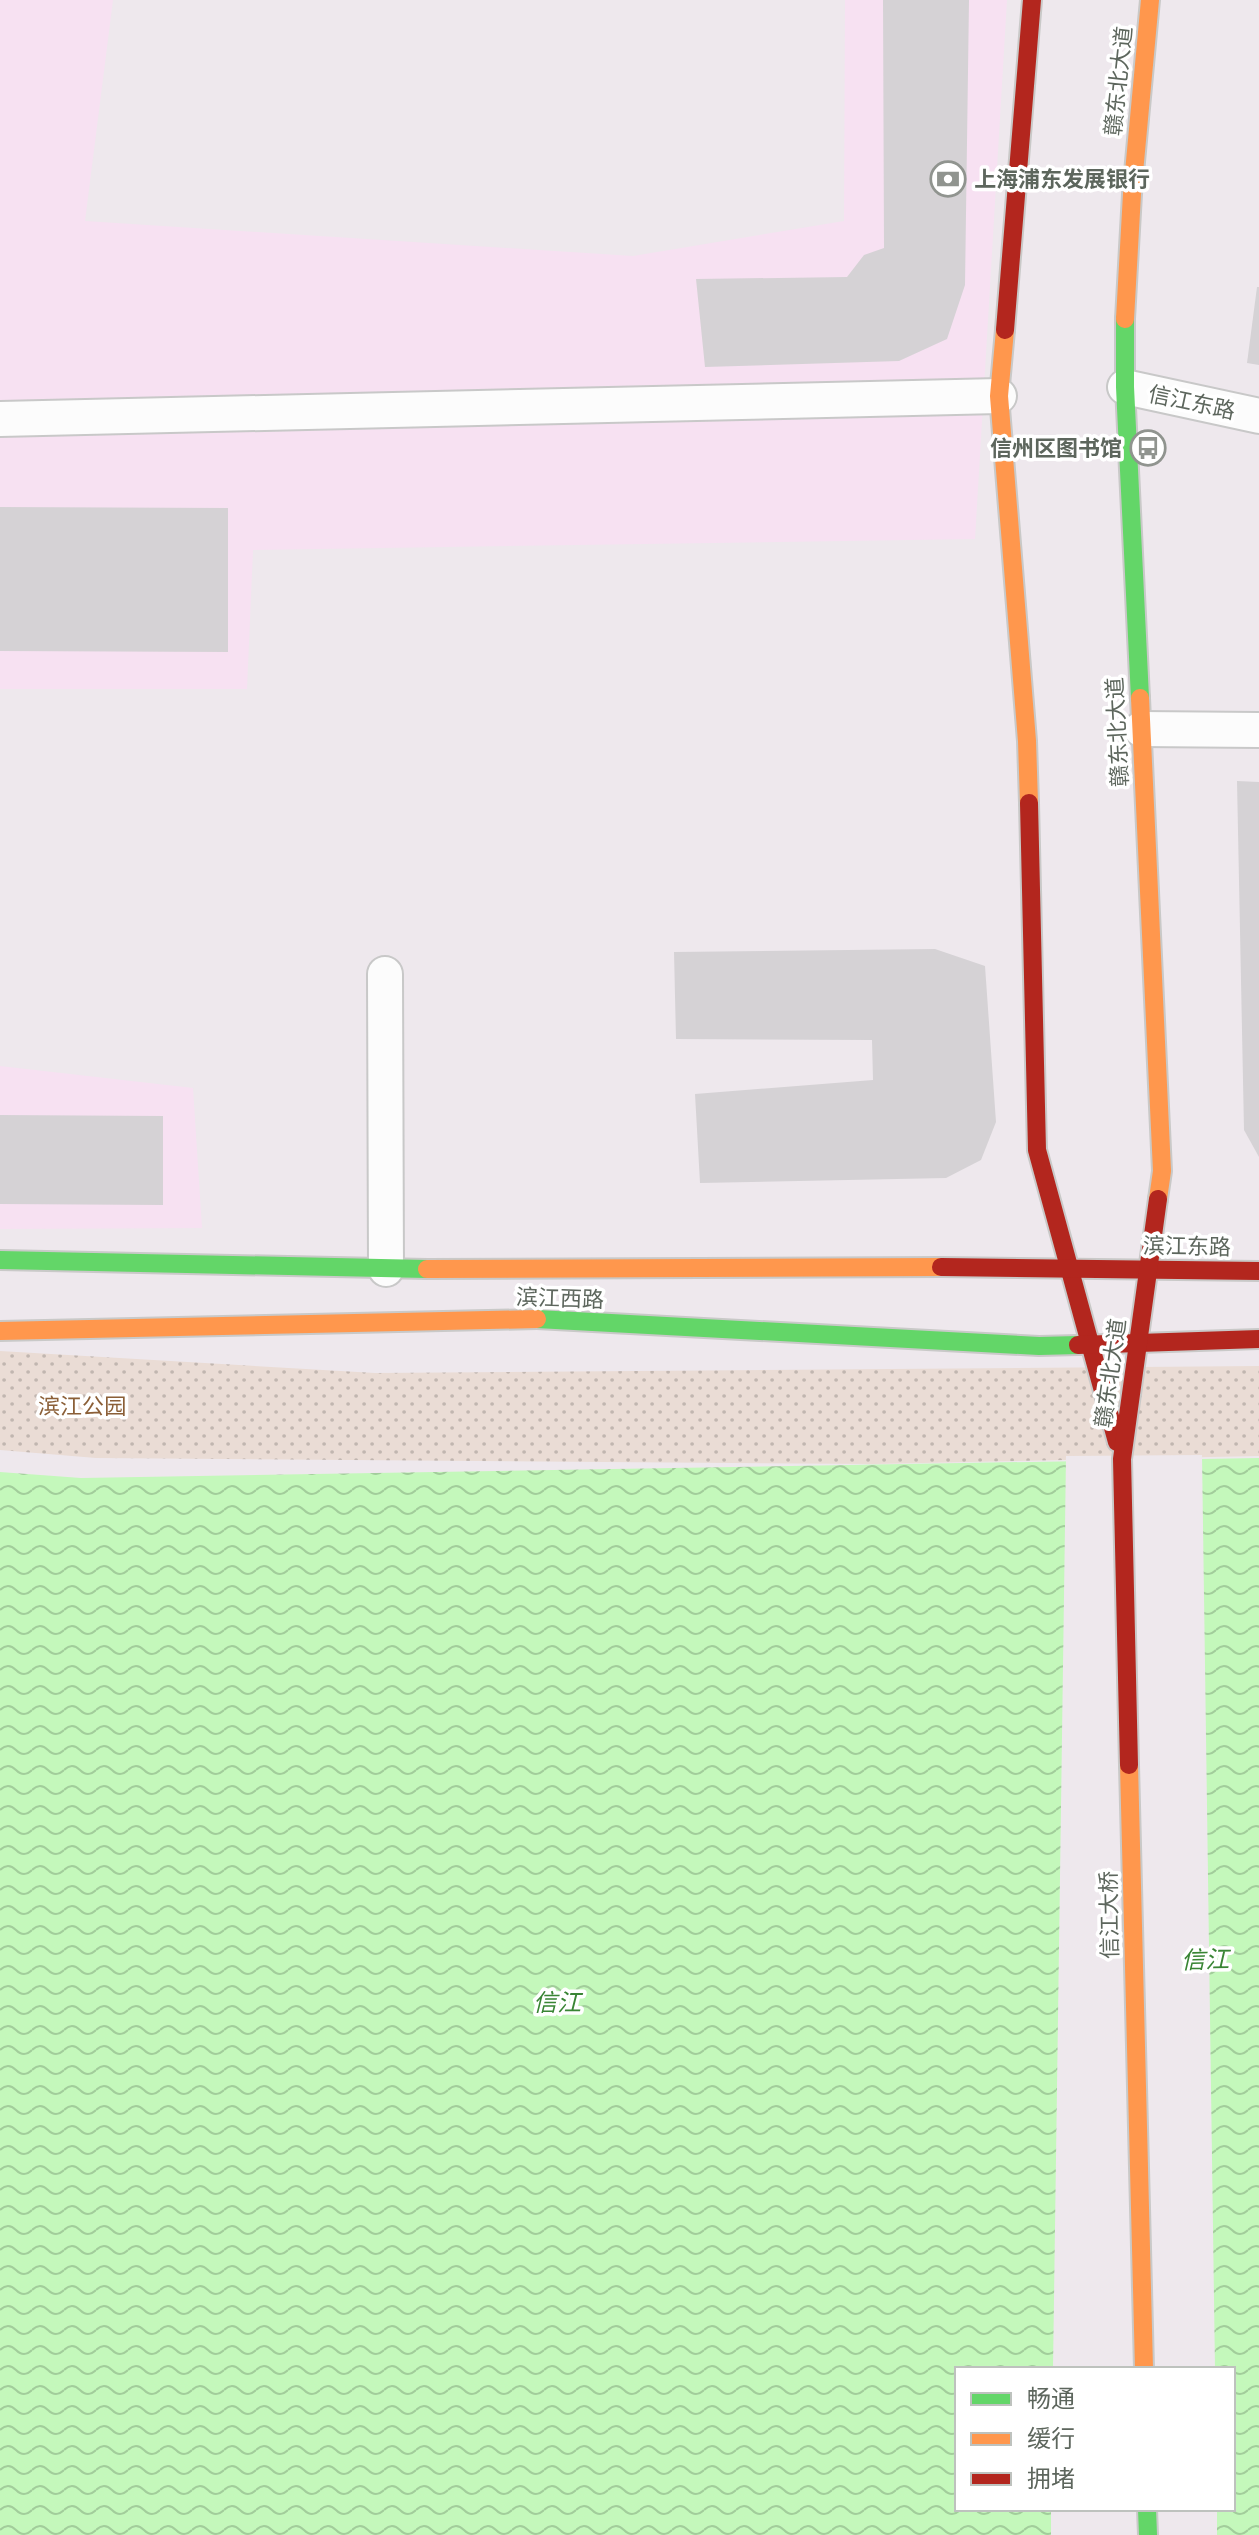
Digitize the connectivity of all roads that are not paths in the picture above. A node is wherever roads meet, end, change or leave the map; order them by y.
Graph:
1 (1032, 0) edge
2 (1150, 0) edge
3 (1125, 387) junction
4 (999, 396) junction
5 (1259, 416) edge
6 (0, 419) edge
7 (1141, 729) junction
8 (1259, 730) edge
9 (385, 974) dead end
10 (0, 1260) edge
11 (386, 1269) junction
12 (1069, 1269) junction
13 (1115, 1269) joint
14 (1149, 1269) junction
15 (1259, 1271) edge
16 (0, 1331) edge
17 (1259, 1339) edge
18 (1138, 1343) junction
19 (1091, 1345) junction
20 (1122, 1459) junction
21 (1144, 2367) edge
22 (1147, 2511) edge
23 (1148, 2535) edge

1 - 4 main road
2 - 3 main road, 赣东北大道
3 - 5 street, 信江东路
3 - 7 main road, 赣东北大道
4 - 6 street
4 - 12 main road
7 - 8 street
7 - 14 main road, 赣东北大道
9 - 11 street
10 - 11 main road, 滨江西路
11 - 12 main road, 滨江西路
12 - 13 main road, 滨江西路
12 - 19 main road
13 - 14 main road, 滨江东路
14 - 15 main road, 滨江东路
14 - 18 main road, 赣东北大道
16 - 19 main road, 滨江西路
17 - 18 main road
18 - 19 main road, 滨江西路
18 - 20 main road, 赣东北大道
19 - 20 main road
20 - 21 main road, 信江大桥
22 - 23 main road

